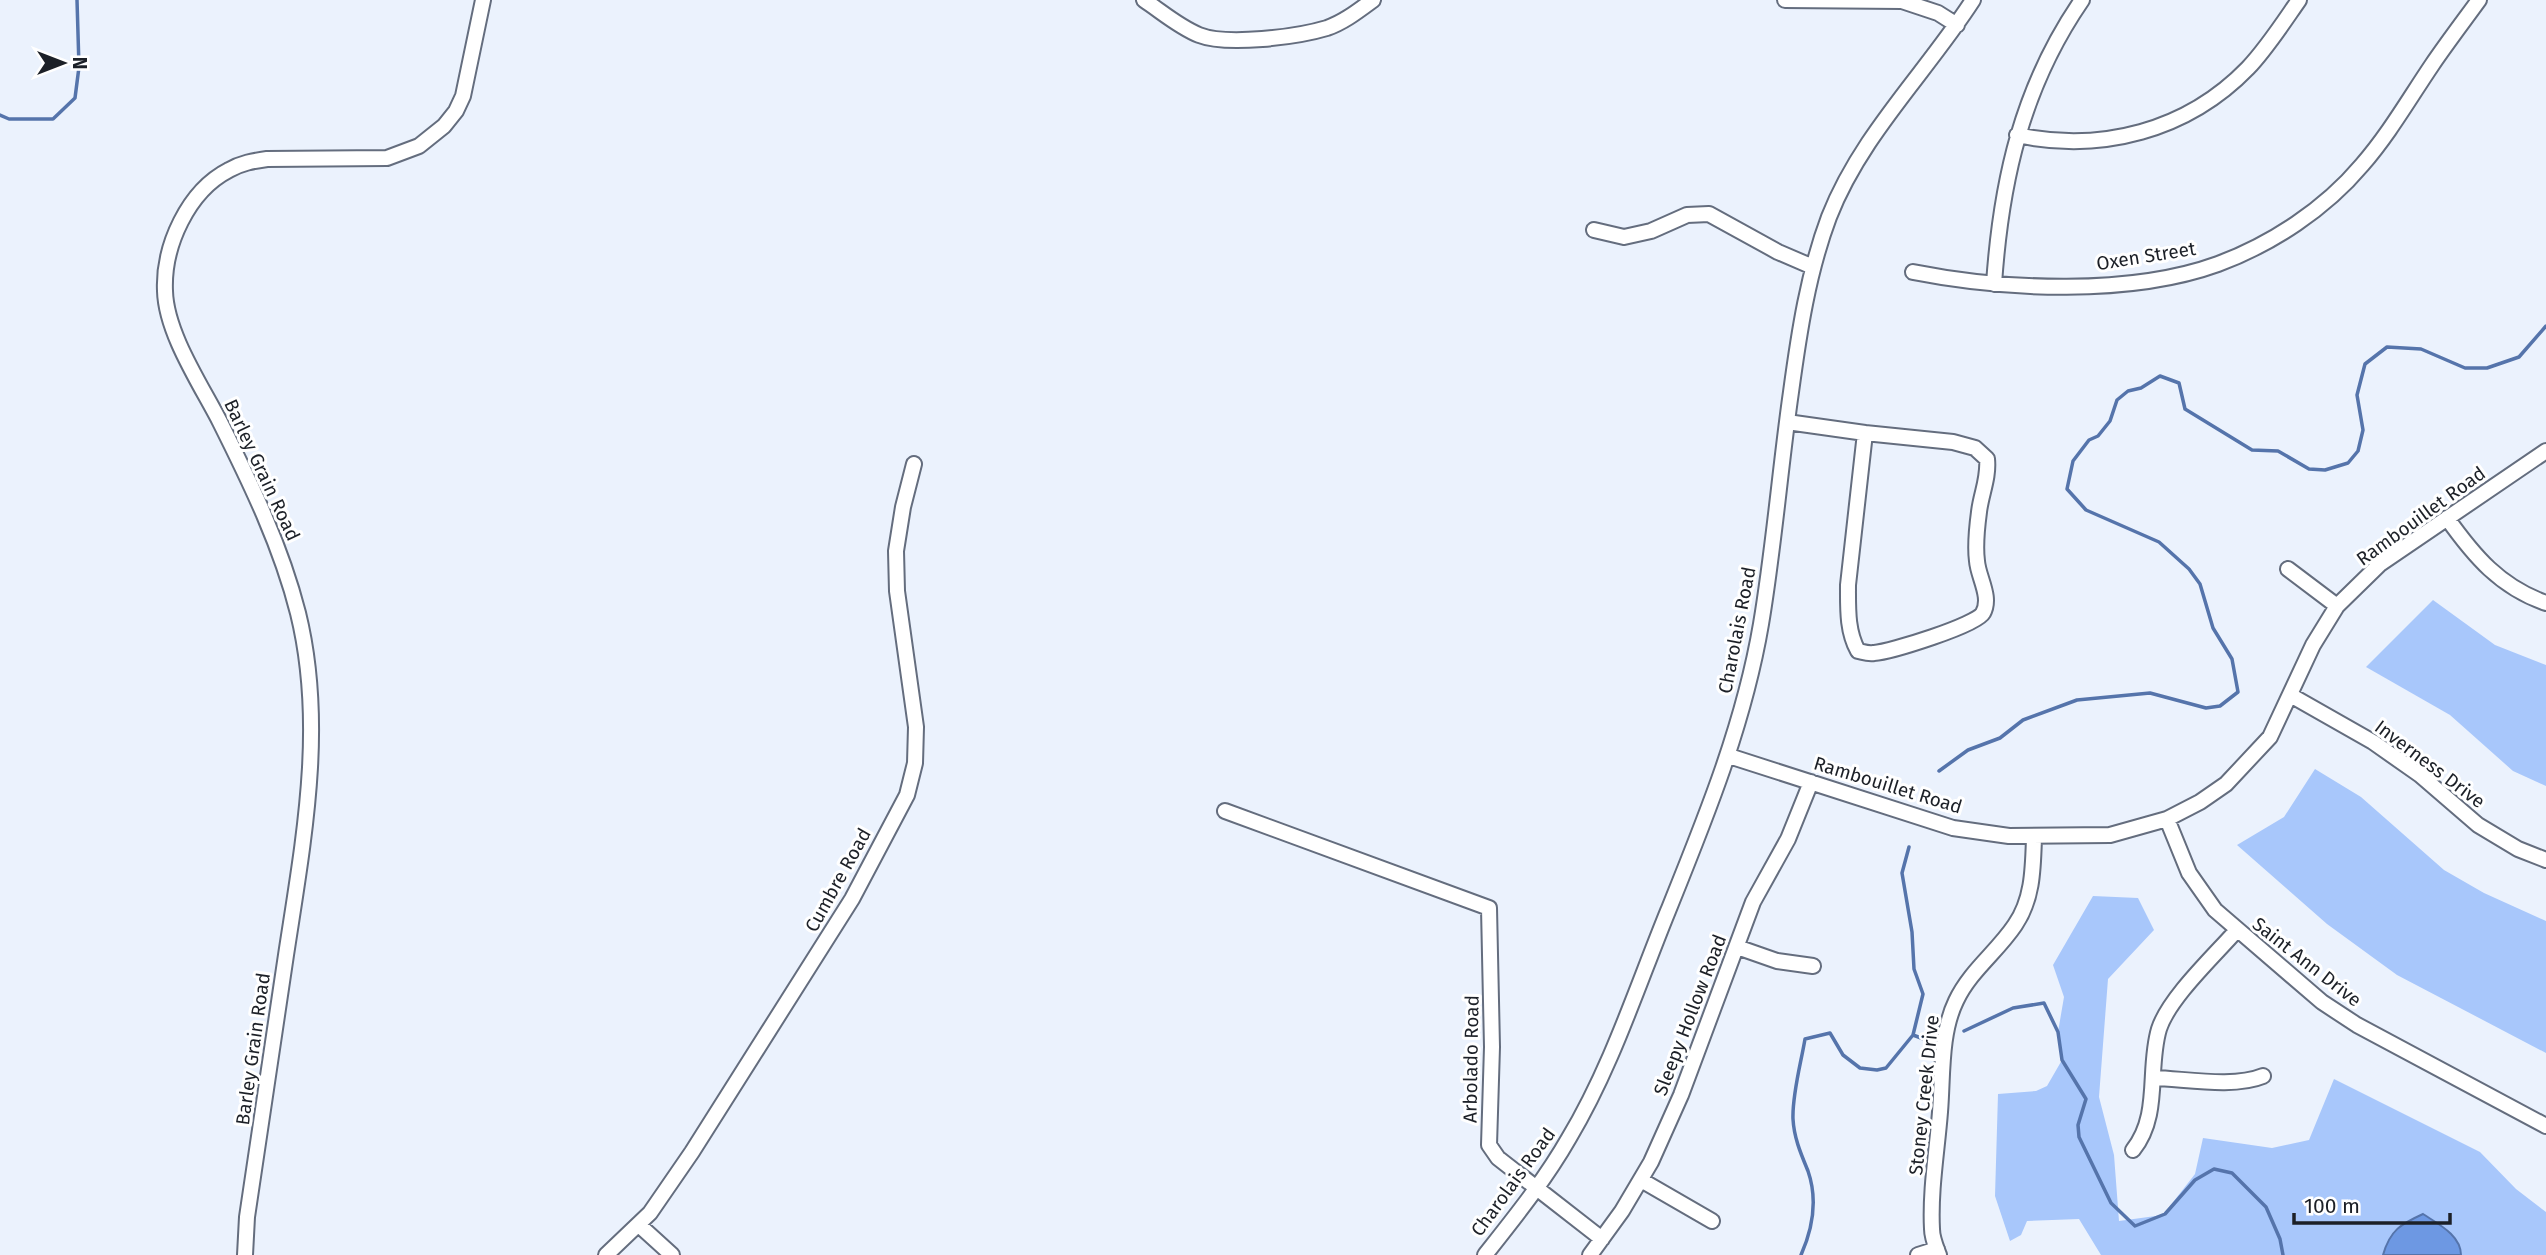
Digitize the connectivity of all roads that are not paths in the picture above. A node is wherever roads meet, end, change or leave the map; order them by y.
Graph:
1 (483, 0) edge
2 (1144, 0) edge
3 (1373, 0) edge
4 (1785, 0) edge
5 (1973, 0) edge
6 (2082, 0) edge
7 (2299, 0) edge
8 (2479, 0) edge
9 (1957, 25) junction
10 (2017, 135) junction
11 (1594, 230) dead end
12 (1813, 267) junction
13 (1913, 272) dead end
14 (1994, 284) junction
15 (1787, 422) junction
16 (1865, 433) junction
17 (2546, 451) edge
18 (914, 464) dead end
19 (2447, 518) junction
20 (2288, 569) dead end
21 (2546, 603) edge
22 (2337, 606) junction
23 (2292, 696) junction
24 (1729, 756) junction
25 (1811, 782) junction
26 (1225, 811) dead end
27 (2167, 819) junction
28 (2034, 837) junction
29 (2546, 860) edge
30 (2236, 930) junction
31 (1737, 947) junction
32 (1813, 966) dead end
33 (2263, 1076) dead end
34 (2154, 1077) junction
35 (2546, 1126) edge
36 (2133, 1150) dead end
37 (1641, 1180) junction
38 (1537, 1189) junction
39 (1712, 1221) dead end
40 (639, 1225) junction
41 (1602, 1239) junction
42 (1938, 1252) edge
43 (245, 1255) edge
44 (606, 1255) edge
45 (672, 1255) edge
46 (1485, 1255) edge
47 (1590, 1255) edge
48 (1918, 1255) edge

1 - 43 street, Barley Grain Road
2 - 3 street
4 - 9 street
5 - 9 street, Charolais Road
6 - 10 street
7 - 10 street
8 - 14 street, Oxen Street
9 - 12 street, Charolais Road
10 - 14 street
11 - 12 street
12 - 15 street, Charolais Road
13 - 14 street, Oxen Street
15 - 16 street
15 - 24 street, Charolais Road
16 - 16 street
17 - 19 street, Rambouillet Road
18 - 40 street, Cumbre Road
19 - 21 street
19 - 22 street, Rambouillet Road
20 - 22 street
22 - 23 street, Rambouillet Road
23 - 27 street, Rambouillet Road
23 - 29 street, Inverness Drive
24 - 25 street, Rambouillet Road
24 - 38 street, Charolais Road
25 - 28 street, Rambouillet Road
25 - 31 street, Sleepy Hollow Road
26 - 38 street, Arbolado Road
27 - 28 street, Rambouillet Road
27 - 30 street, Saint Ann Drive
28 - 42 street, Stoney Creek Drive
30 - 34 street
30 - 35 street, Saint Ann Drive
31 - 32 street
31 - 37 street, Sleepy Hollow Road
33 - 34 street
34 - 36 street
37 - 39 street
37 - 41 street, Sleepy Hollow Road
38 - 41 street, Arbolado Road
38 - 46 street, Charolais Road
40 - 44 street, Cumbre Road
40 - 45 street
41 - 47 street, Sleepy Hollow Road
42 - 48 street

